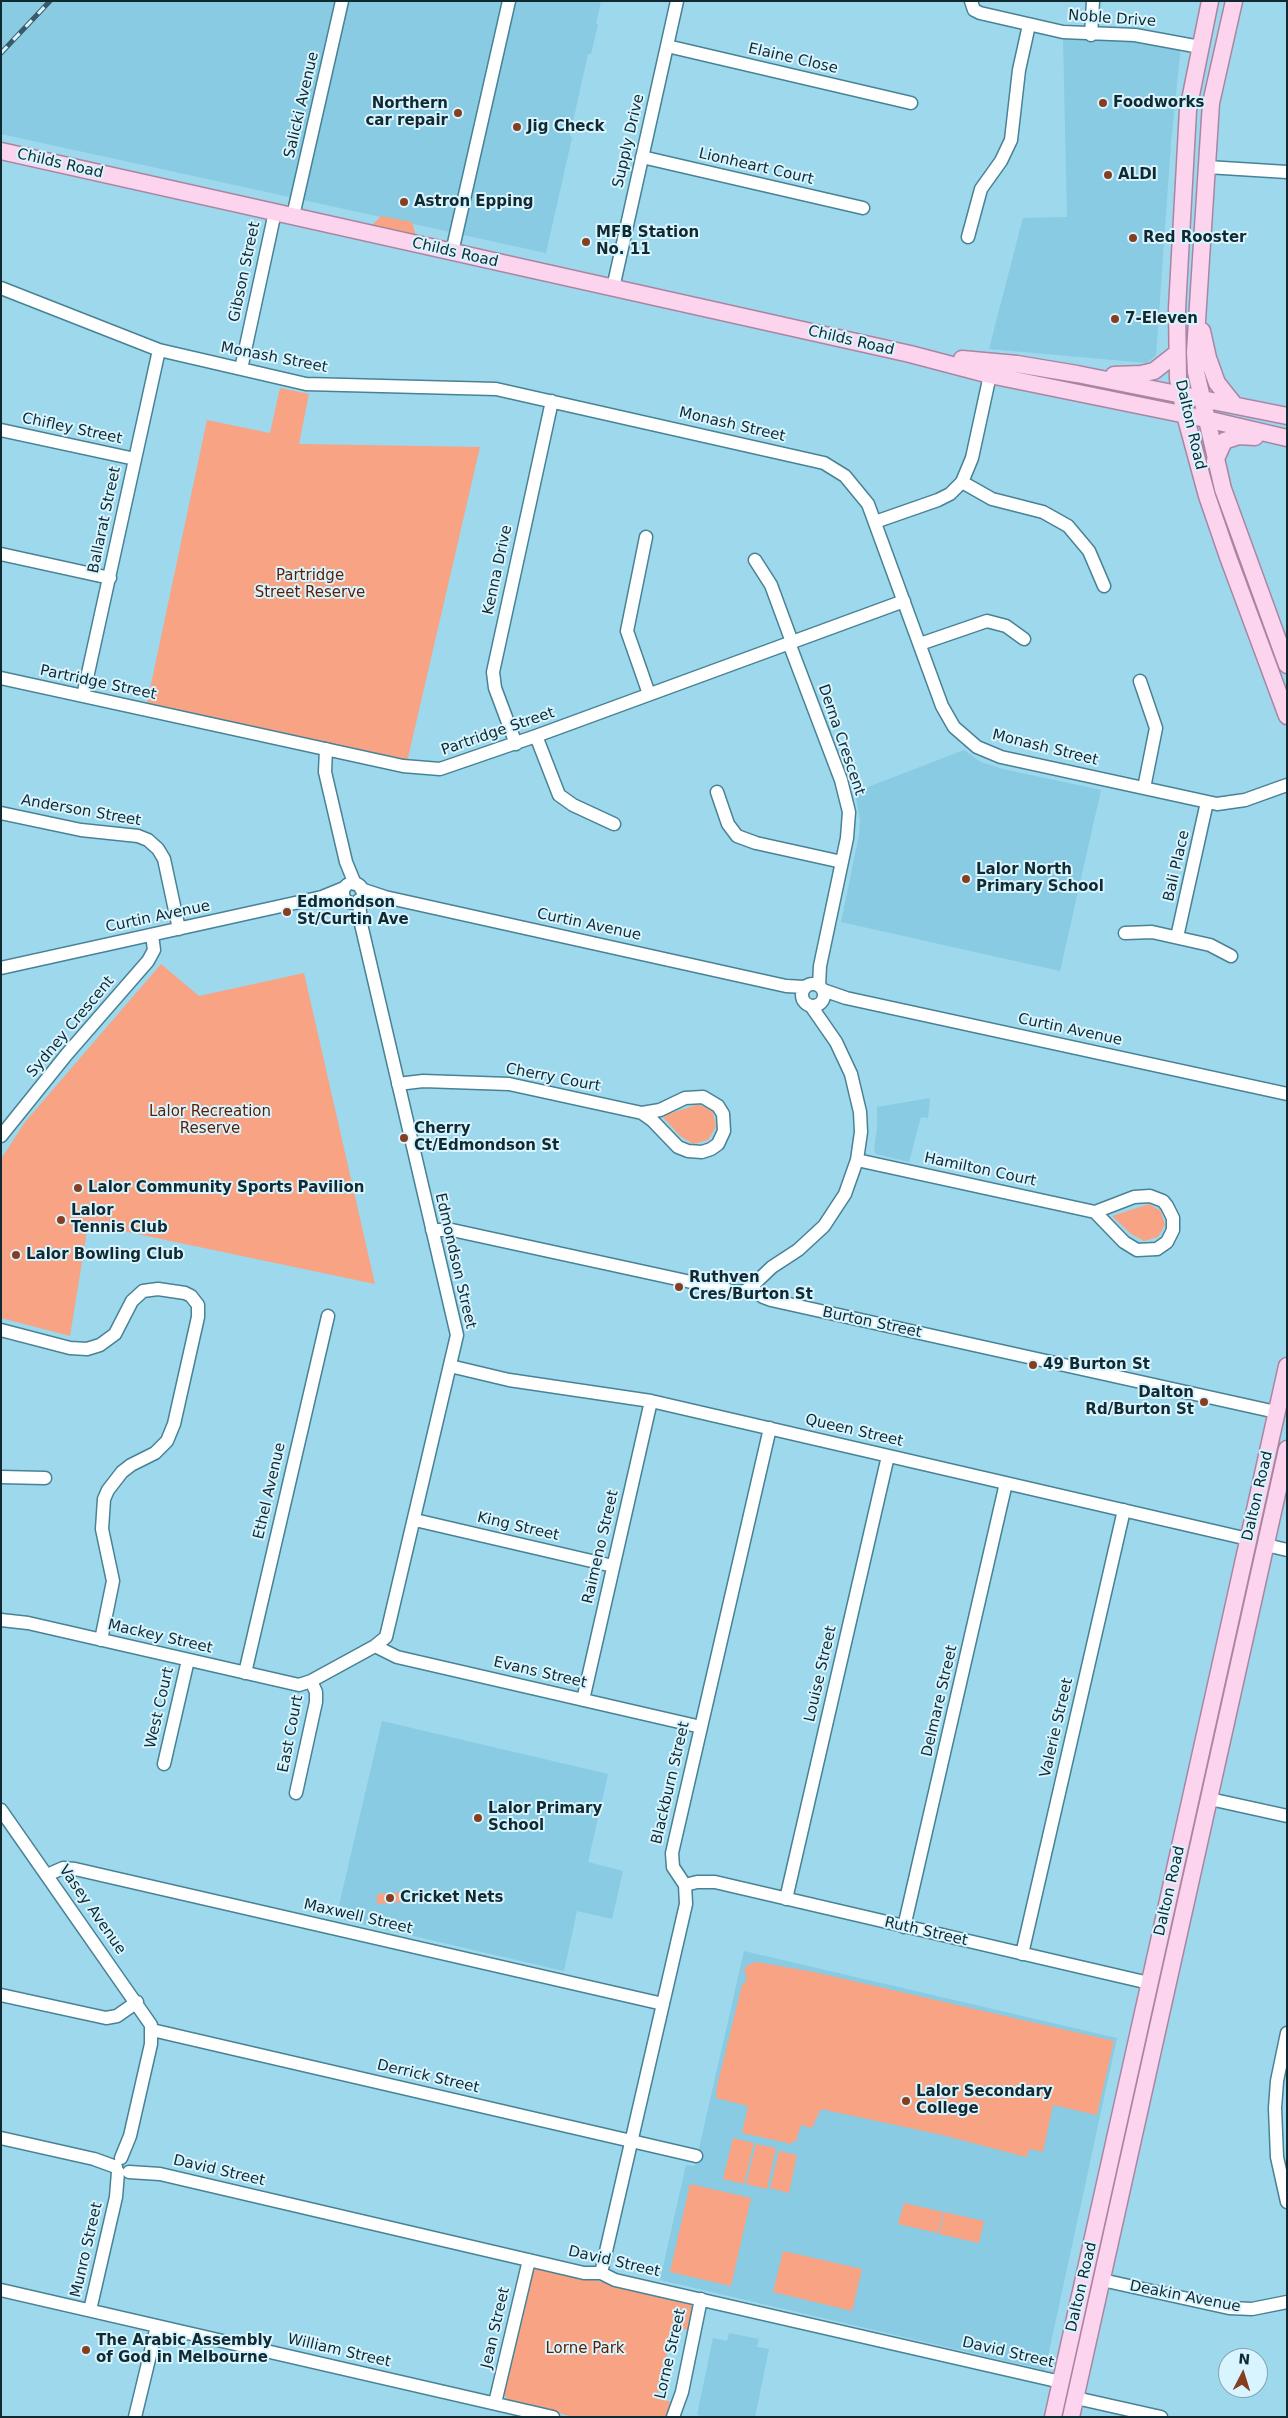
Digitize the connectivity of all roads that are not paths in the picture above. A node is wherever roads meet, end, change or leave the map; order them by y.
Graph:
1 (342, 1) edge
2 (509, 1) edge
3 (677, 1) edge
4 (971, 1) edge
5 (1093, 1) edge
6 (1210, 1) edge
7 (1234, 1) edge
8 (1029, 25) junction
9 (1091, 34) junction
10 (668, 46) junction
11 (1200, 47) junction
12 (911, 103) dead end
13 (2, 153) edge
14 (642, 157) junction
15 (1185, 164) junction
16 (1207, 167) junction
17 (1287, 172) edge
18 (863, 208) dead end
19 (275, 212) junction
20 (293, 216) junction
21 (968, 237) dead end
22 (452, 252) junction
23 (1, 288) edge
24 (613, 288) junction
25 (1198, 312) junction
26 (159, 350) junction
27 (1177, 353) junction
28 (1017, 364) junction
29 (241, 369) junction
30 (991, 369) junction
31 (1077, 374) junction
32 (1024, 382) junction
33 (1180, 394) junction
34 (1201, 398) junction
35 (552, 401) junction
36 (1233, 403) junction
37 (1185, 415) junction
38 (1287, 416) edge
39 (1206, 419) junction
40 (1, 430) edge
41 (1285, 438) edge
42 (135, 459) junction
43 (1215, 461) junction
44 (962, 482) junction
45 (875, 522) junction
46 (646, 537) dead end
47 (1, 554) edge
48 (756, 560) dead end
49 (110, 578) junction
50 (1104, 586) dead end
51 (904, 601) junction
52 (1024, 639) dead end
53 (791, 643) junction
54 (920, 644) junction
55 (1287, 665) edge
56 (1, 678) edge
57 (1140, 681) dead end
58 (649, 694) junction
59 (83, 696) junction
60 (1287, 716) edge
61 (536, 736) junction
62 (516, 744) junction
63 (326, 750) junction
64 (1287, 785) edge
65 (1144, 788) junction
66 (717, 792) dead end
67 (1208, 802) junction
68 (1, 813) edge
69 (614, 824) dead end
70 (842, 862) junction
71 (353, 893) junction
72 (179, 929) junction
73 (1125, 932) dead end
74 (152, 935) junction
75 (1178, 938) junction
76 (1231, 956) dead end
77 (1, 968) edge
78 (814, 994) junction
79 (398, 1084) junction
80 (1287, 1094) edge
81 (642, 1113) junction
82 (1, 1136) edge
83 (857, 1160) junction
84 (1095, 1212) junction
85 (432, 1230) junction
86 (751, 1287) junction
87 (328, 1316) dead end
88 (1, 1330) edge
89 (450, 1366) junction
90 (1287, 1366) edge
91 (651, 1401) junction
92 (1282, 1413) edge
93 (770, 1428) junction
94 (1287, 1449) edge
95 (888, 1456) junction
96 (1, 1477) edge
97 (44, 1478) dead end
98 (1006, 1483) junction
99 (1124, 1510) junction
100 (415, 1520) junction
101 (1248, 1539) junction
102 (1266, 1545) junction
103 (1287, 1550) edge
104 (613, 1566) junction
105 (1, 1620) edge
106 (101, 1640) junction
107 (374, 1646) junction
108 (188, 1660) junction
109 (245, 1673) junction
110 (311, 1681) junction
111 (583, 1700) junction
112 (701, 1727) junction
113 (164, 1764) dead end
114 (296, 1793) dead end
115 (1210, 1800) junction
116 (1, 1810) edge
117 (1287, 1816) edge
118 (47, 1875) junction
119 (685, 1885) junction
120 (786, 1899) junction
121 (904, 1927) junction
122 (1022, 1954) junction
123 (1149, 1983) junction
124 (1167, 1987) junction
125 (1, 1995) edge
126 (136, 2002) junction
127 (663, 2004) junction
128 (152, 2030) junction
129 (1287, 2033) edge
130 (1, 2138) edge
131 (632, 2141) junction
132 (696, 2156) dead end
133 (124, 2165) junction
134 (1287, 2202) edge
135 (529, 2260) junction
136 (601, 2273) junction
137 (1084, 2276) junction
138 (1102, 2280) junction
139 (1, 2290) edge
140 (701, 2299) junction
141 (1287, 2302) edge
142 (90, 2310) junction
143 (157, 2326) junction
144 (1061, 2382) junction
145 (1076, 2398) junction
146 (495, 2403) junction
147 (135, 2417) edge
148 (553, 2417) edge
149 (673, 2417) edge
150 (1053, 2417) edge
151 (1072, 2417) edge
152 (1161, 2417) edge

1 - 20 street, Salicki Avenue
2 - 22 street
3 - 10 street, Supply Drive
4 - 8 street, Noble Drive
5 - 9 street
6 - 11 main road, Dalton Road
7 - 16 main road, Dalton Road
8 - 9 street, Noble Drive
8 - 21 street
9 - 11 street, Noble Drive
10 - 12 street, Elaine Close
10 - 14 street, Supply Drive
11 - 15 main road, Dalton Road
13 - 19 main road, Childs Road
14 - 18 street, Lionheart Court
14 - 24 street, Supply Drive
15 - 16 main road
15 - 27 main road, Dalton Road
16 - 17 street
16 - 25 main road, Dalton Road
19 - 20 main road, Childs Road
19 - 29 street, Gibson Street
20 - 22 main road, Childs Road
22 - 24 main road, Childs Road
23 - 26 street, Monash Street
24 - 30 main road, Childs Road
25 - 34 main road, Dalton Road
25 - 36 main road
26 - 29 street, Monash Street
26 - 42 street, Ballarat Street
27 - 31 main road
27 - 33 main road, Dalton Road
28 - 30 main road, Childs Road
28 - 31 main road, Childs Road
28 - 32 main road
29 - 35 street, Monash Street
30 - 32 main road, Childs Road
30 - 44 street
31 - 33 main road, Childs Road
32 - 37 main road, Childs Road
33 - 34 main road, Childs Road
33 - 37 main road, Dalton Road
34 - 36 main road, Childs Road
34 - 39 main road, Dalton Road
35 - 45 street, Monash Street
35 - 62 street, Kenna Drive
36 - 38 main road, Childs Road
37 - 39 main road, Childs Road
37 - 60 main road, Dalton Road
39 - 41 main road, Childs Road
39 - 43 main road, Dalton Road
40 - 42 street, Chifley Street
41 - 43 main road
42 - 49 street, Ballarat Street
43 - 55 main road, Dalton Road
44 - 45 street
44 - 50 street
45 - 51 street, Monash Street
46 - 58 street
47 - 49 street
48 - 53 street, Derna Crescent
49 - 59 street, Ballarat Street
51 - 53 street, Partridge Street
51 - 54 street, Monash Street
52 - 54 street
53 - 58 street, Partridge Street
53 - 70 street, Derna Crescent
54 - 65 street, Monash Street
56 - 59 street, Partridge Street
57 - 65 street
58 - 61 street, Partridge Street
59 - 63 street, Partridge Street
61 - 62 street, Partridge Street
61 - 69 street
62 - 63 street, Partridge Street
63 - 71 street, Edmondson Street
64 - 67 street, Monash Street
65 - 67 street, Monash Street
66 - 70 street
67 - 75 street, Bali Place
68 - 72 street, Anderson Street
70 - 78 street, Derna Crescent
71 - 72 street, Curtin Avenue
71 - 78 street, Curtin Avenue
71 - 79 street, Edmondson Street
72 - 74 street, Curtin Avenue
73 - 75 street
74 - 77 street, Curtin Avenue
74 - 82 street, Sydney Crescent
75 - 76 street
78 - 80 street, Curtin Avenue
78 - 83 street
79 - 81 street, Cherry Court
79 - 85 street, Edmondson Street
81 - 81 street, Cherry Court
83 - 84 street, Hamilton Court
83 - 86 street
84 - 84 street
85 - 86 street
85 - 89 street, Edmondson Street
86 - 92 street, Burton Street
87 - 109 street, Ethel Avenue
88 - 106 street
89 - 91 street, Queen Street
89 - 100 street, Edmondson Street
90 - 92 main road, Dalton Road
91 - 93 street, Queen Street
91 - 104 street, Raimeno Street
92 - 101 main road, Dalton Road
93 - 95 street, Queen Street
93 - 112 street, Blackburn Street
94 - 102 main road, Dalton Road
95 - 98 street, Queen Street
95 - 120 street, Louise Street
96 - 97 street
98 - 99 street, Queen Street
98 - 121 street, Delmare Street
99 - 101 street, Queen Street
99 - 122 street, Valerie Street
100 - 104 street, King Street
100 - 107 street, Edmondson Street
101 - 123 main road, Dalton Road
102 - 103 street
102 - 115 main road, Dalton Road
104 - 111 street, Raimeno Street
105 - 106 street, Mackey Street
106 - 108 street, Mackey Street
107 - 110 street, Edmondson Street
107 - 111 street, Evans Street
108 - 109 street, Mackey Street
108 - 113 street, West Court
109 - 110 street, Mackey Street
110 - 114 street, East Court
111 - 112 street, Evans Street
112 - 119 street, Blackburn Street
115 - 117 street
115 - 124 main road, Dalton Road
116 - 118 street, Vasey Avenue
118 - 126 street, Vasey Avenue
118 - 127 street, Maxwell Street
119 - 120 street, Ruth Street
119 - 127 street
120 - 121 street, Ruth Street
121 - 122 street, Ruth Street
122 - 123 street, Ruth Street
123 - 124 main road, Ruth Street
123 - 137 main road, Dalton Road
124 - 138 main road, Dalton Road
125 - 126 street
126 - 128 street, Vasey Avenue
127 - 131 street
128 - 131 street, Derrick Street
128 - 133 street, Munro Street
129 - 134 street
130 - 133 street, David Street
131 - 132 street, Derrick Street
131 - 136 street
133 - 135 street, David Street
133 - 142 street, Munro Street
135 - 136 street, David Street
135 - 146 street, Jean Street
136 - 140 street, David Street
137 - 138 main road, Deakin Avenue
137 - 144 main road, Dalton Road
138 - 141 street, Deakin Avenue
138 - 145 main road, Dalton Road
139 - 142 street, William Street
140 - 144 street, David Street
140 - 149 street, Lorne Street
142 - 143 street, William Street
143 - 146 street, William Street
143 - 147 street
144 - 150 main road, Dalton Road
145 - 151 main road, Dalton Road
145 - 152 street
146 - 148 street, William Street

